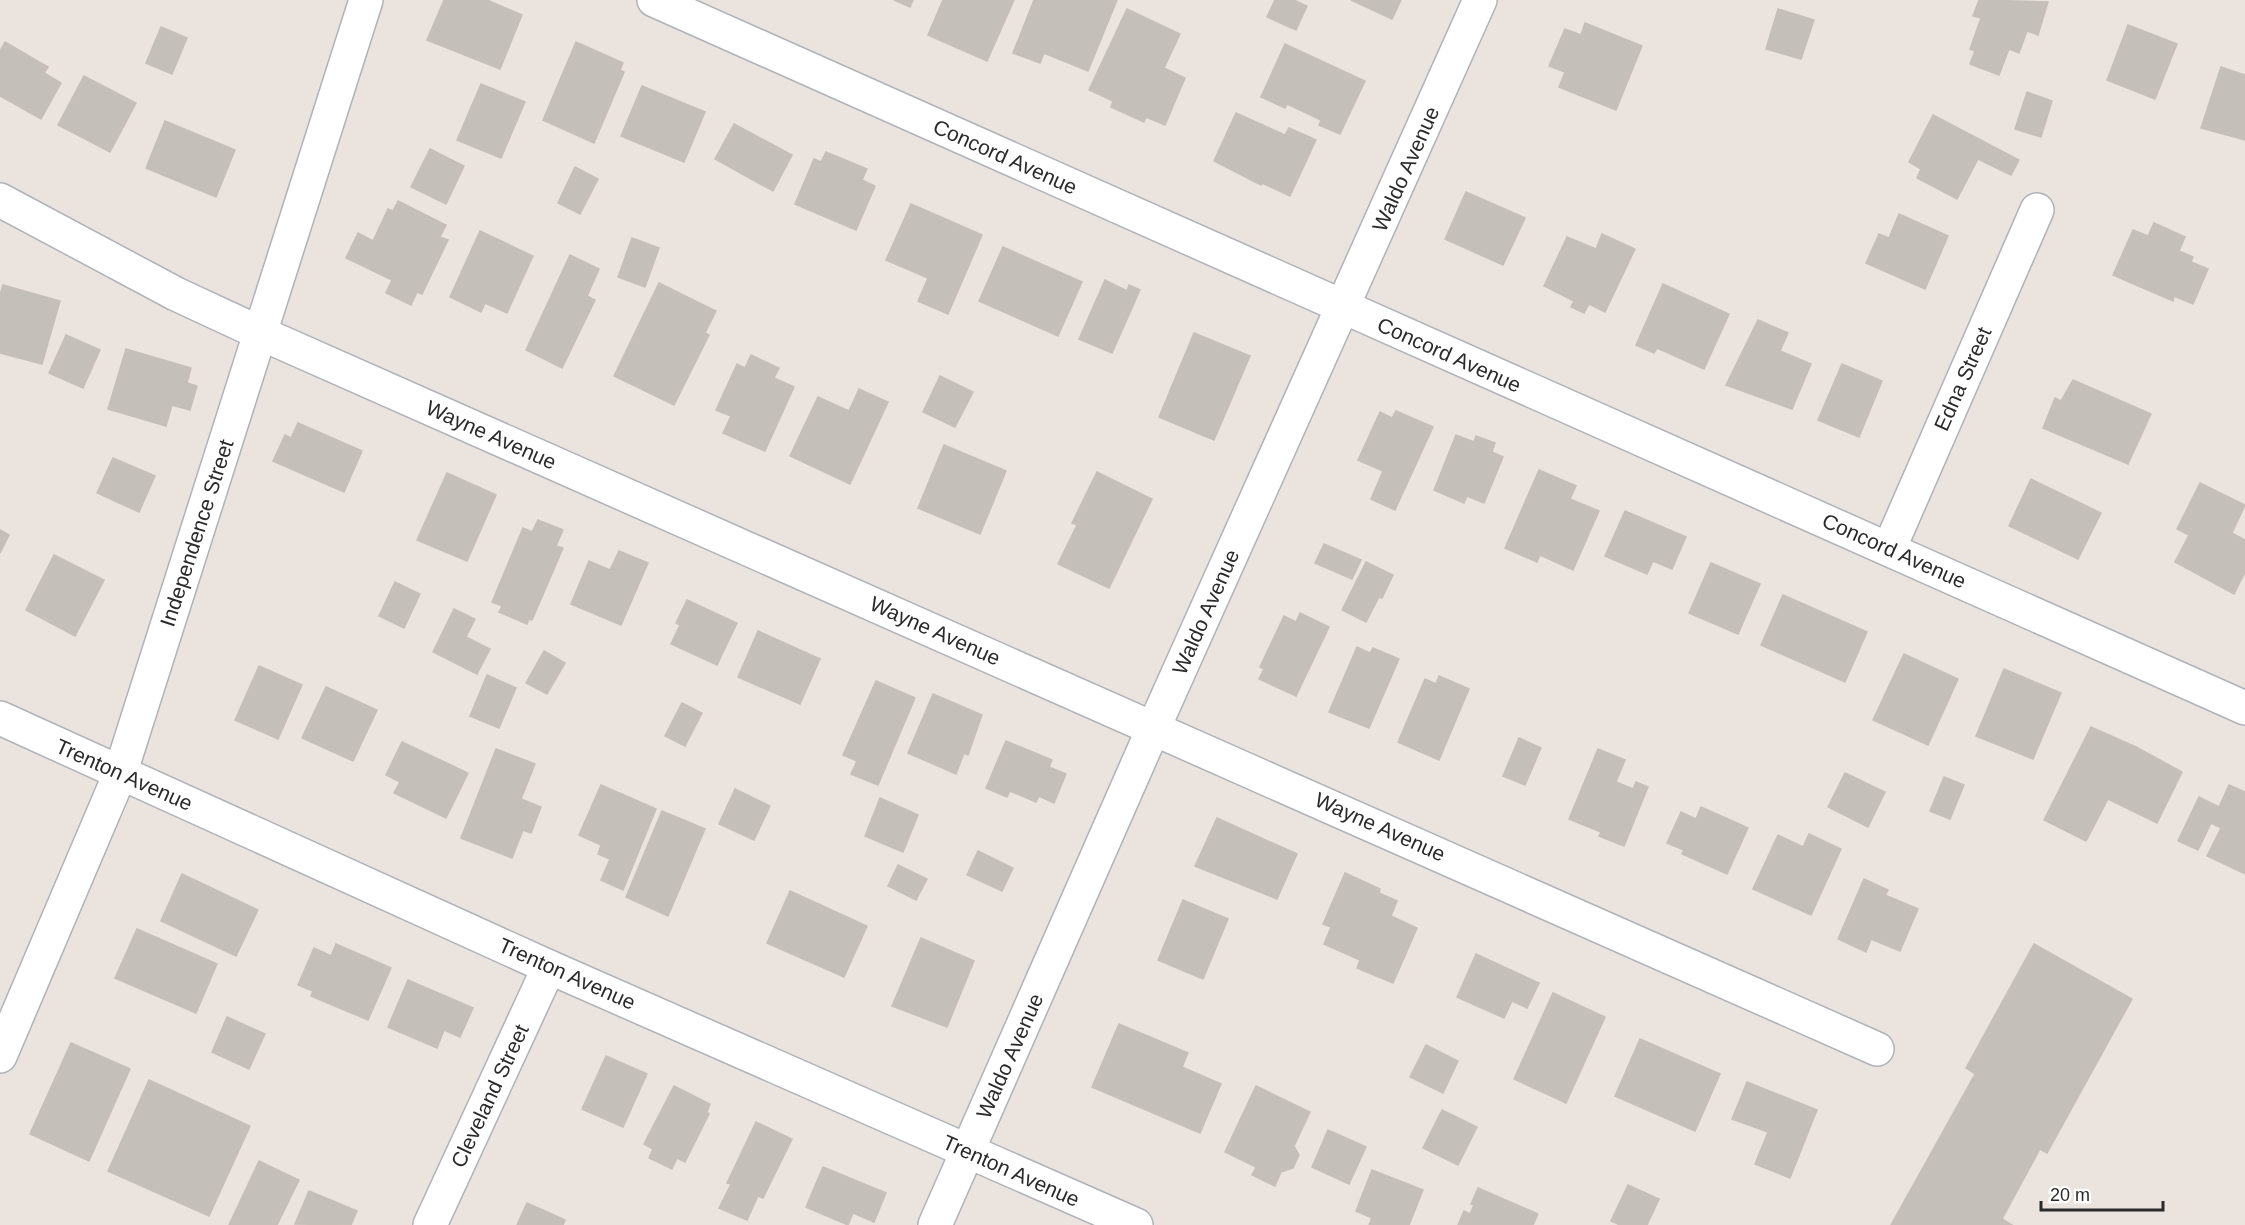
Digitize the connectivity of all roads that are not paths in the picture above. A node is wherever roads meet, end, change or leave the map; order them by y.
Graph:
1 (366, 0) edge
2 (654, 0) edge
3 (1480, 0) edge
4 (0, 200) edge
5 (2037, 210) dead end
6 (1343, 308) junction
7 (260, 333) junction
8 (1889, 549) junction
9 (2245, 708) edge
10 (0, 718) edge
11 (1154, 727) junction
12 (120, 774) junction
13 (549, 967) junction
14 (1877, 1049) dead end
15 (0, 1056) edge
16 (968, 1152) junction
17 (430, 1225) edge
18 (935, 1225) edge
19 (1136, 1225) edge

1 - 7 street, Independence Street
2 - 6 street, Concord Avenue
3 - 6 street, Waldo Avenue
4 - 7 street, Wayne Avenue
5 - 8 street, Edna Street
6 - 8 street, Concord Avenue
6 - 11 street, Waldo Avenue
7 - 11 street, Wayne Avenue
7 - 12 street, Independence Street
8 - 9 street, Concord Avenue
10 - 12 street, Trenton Avenue
11 - 14 street, Wayne Avenue
11 - 16 street, Waldo Avenue
12 - 13 street, Trenton Avenue
12 - 15 street, Independence Street
13 - 16 street, Trenton Avenue
13 - 17 street, Cleveland Street
16 - 18 street, Waldo Avenue
16 - 19 street, Trenton Avenue

